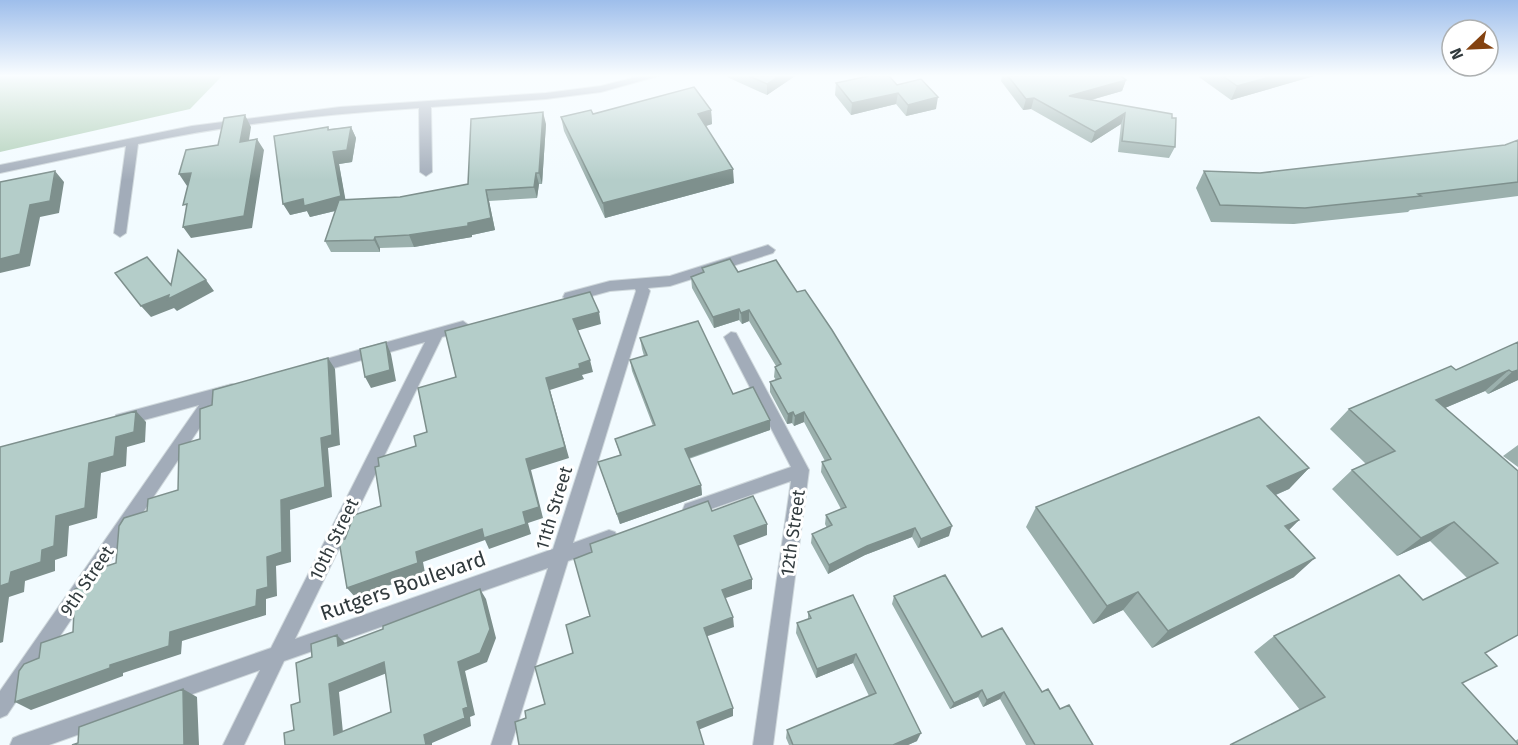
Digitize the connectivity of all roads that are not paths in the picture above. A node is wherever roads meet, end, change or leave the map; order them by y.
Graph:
1 (346, 111) edge
2 (425, 111) edge
3 (133, 141) junction
4 (0, 169) edge
5 (426, 172) dead end
6 (120, 233) dead end
7 (768, 250) dead end
8 (640, 284) junction
9 (552, 302) edge
10 (482, 321) edge
11 (436, 334) junction
12 (731, 337) dead end
13 (292, 373) edge
14 (248, 385) edge
15 (215, 394) junction
16 (102, 425) edge
17 (801, 470) junction
18 (670, 516) edge
19 (626, 532) edge
20 (560, 555) junction
21 (278, 654) junction
22 (0, 708) edge
23 (20, 745) edge
24 (233, 745) edge
25 (501, 745) edge
26 (763, 745) edge

1 - 3 street
2 - 5 street
3 - 4 street
3 - 6 street
7 - 8 street
8 - 9 street
8 - 20 street, 11th Street
10 - 11 street
11 - 13 street
11 - 21 street, 10th Street
12 - 17 street, 12th Street
14 - 15 street
15 - 16 street
15 - 22 street, 9th Street
17 - 18 street
17 - 26 street, 12th Street
19 - 20 street, Rutgers Boulevard
20 - 21 street, Rutgers Boulevard
20 - 25 street, 11th Street
21 - 23 street, Rutgers Boulevard
21 - 24 street, 10th Street

